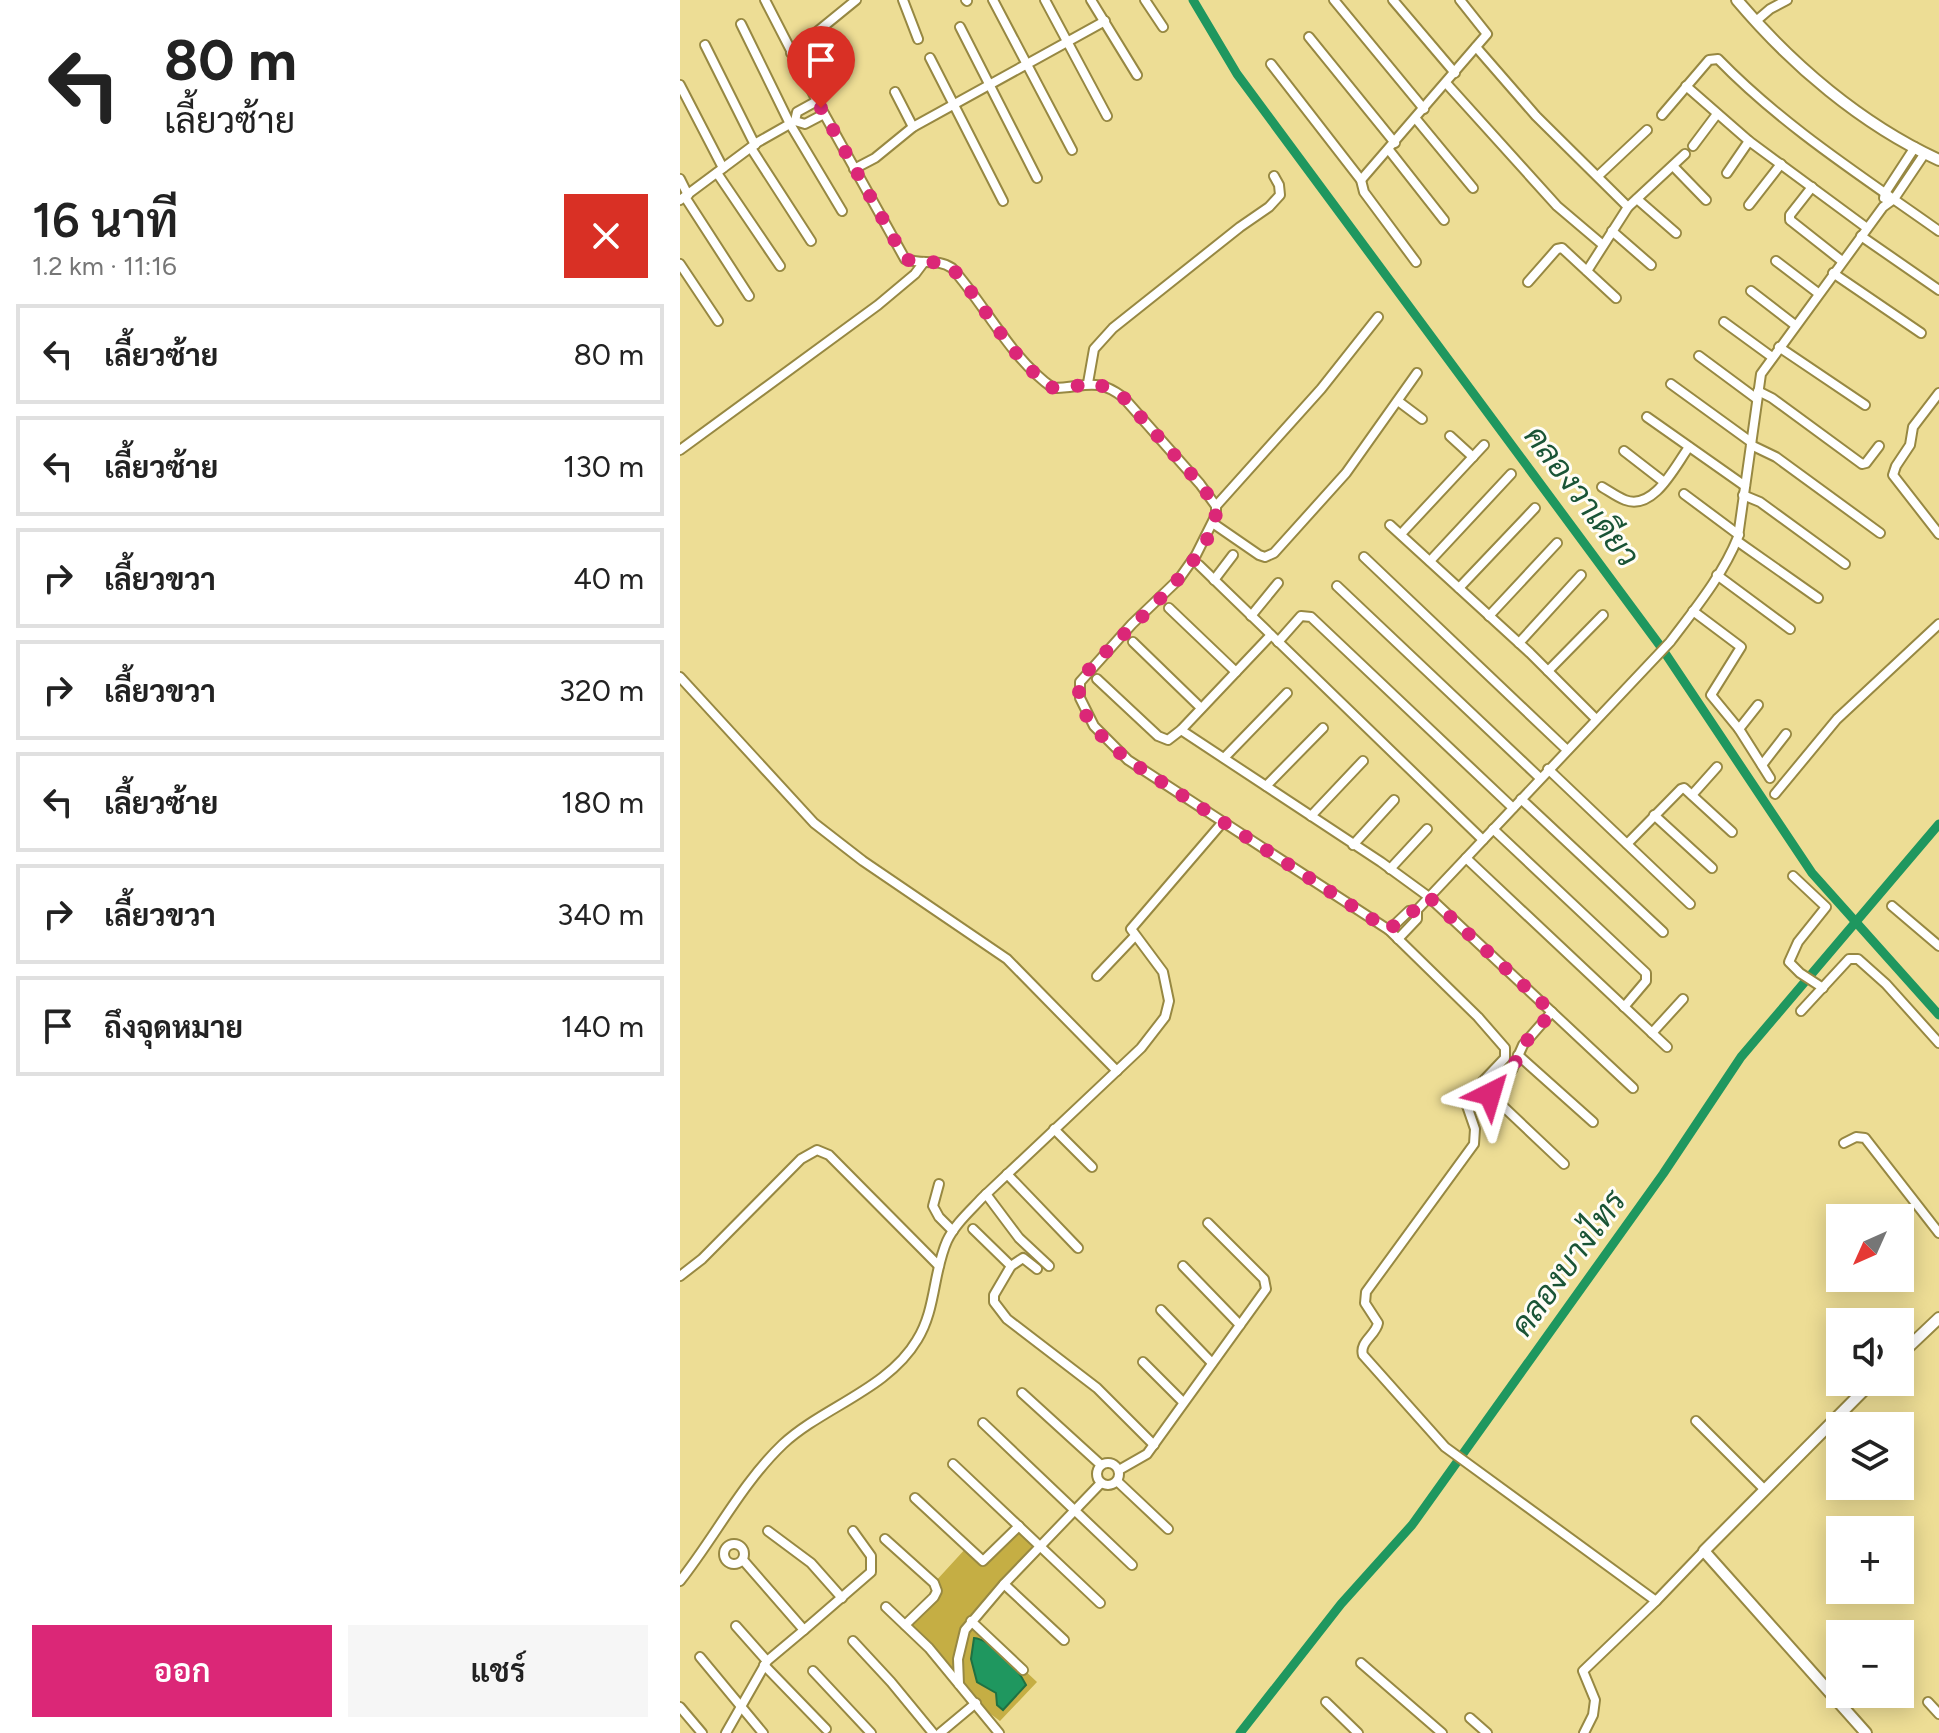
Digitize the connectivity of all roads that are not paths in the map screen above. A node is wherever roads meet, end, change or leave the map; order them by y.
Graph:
1 (765, 0) edge
2 (856, 0) edge
3 (903, 0) edge
4 (993, 0) edge
5 (1045, 0) edge
6 (1091, 0) edge
7 (1145, 0) edge
8 (1334, 0) edge
9 (1393, 0) edge
10 (1460, 0) edge
11 (1737, 0) edge
12 (1787, 0) edge
13 (1105, 21) junction
14 (1756, 21) junction
15 (741, 24) dead end
16 (960, 27) dead end
17 (1163, 27) dead end
18 (1309, 37) dead end
19 (918, 39) dead end
20 (1067, 42) junction
21 (705, 45) dead end
22 (1476, 47) junction
23 (791, 53) junction
24 (930, 58) dead end
25 (1271, 64) dead end
26 (1026, 65) junction
27 (1455, 73) junction
28 (1137, 75) dead end
29 (1446, 83) junction
30 (680, 85) edge
31 (989, 85) junction
32 (1686, 86) junction
33 (895, 92) dead end
34 (817, 101) junction
35 (953, 105) junction
36 (1424, 109) junction
37 (824, 114) junction
38 (1717, 114) junction
39 (1662, 115) dead end
40 (1107, 116) dead end
41 (1416, 119) junction
42 (792, 123) junction
43 (913, 127) junction
44 (1647, 130) dead end
45 (1749, 141) junction
46 (1693, 146) dead end
47 (753, 147) junction
48 (1392, 147) junction
49 (1072, 150) dead end
50 (1920, 150) junction
51 (1685, 154) dead end
52 (1938, 157) edge
53 (1781, 164) junction
54 (1673, 166) junction
55 (854, 169) junction
56 (720, 171) junction
57 (1727, 173) dead end
58 (1274, 176) dead end
59 (1598, 176) junction
60 (1037, 178) dead end
61 (680, 179) edge
62 (1361, 180) junction
63 (1812, 187) junction
64 (1473, 188) dead end
65 (1885, 193) junction
66 (684, 197) edge
67 (1637, 199) junction
68 (1894, 199) junction
69 (1706, 200) dead end
70 (1003, 201) dead end
71 (1749, 205) dead end
72 (1628, 207) junction
73 (1883, 207) junction
74 (842, 211) dead end
75 (1444, 220) dead end
76 (1612, 231) junction
77 (1939, 231) edge
78 (1864, 232) junction
79 (1676, 233) dead end
80 (811, 241) dead end
81 (1603, 245) junction
82 (1776, 261) dead end
83 (1842, 261) junction
84 (924, 262) junction
85 (1416, 262) dead end
86 (680, 264) edge
87 (1651, 265) dead end
88 (780, 266) dead end
89 (1587, 271) junction
90 (1833, 273) junction
91 (1528, 282) dead end
92 (1939, 290) edge
93 (1751, 291) dead end
94 (1818, 293) junction
95 (749, 296) dead end
96 (1616, 298) dead end
97 (1378, 317) dead end
98 (718, 321) dead end
99 (1724, 322) dead end
100 (1795, 325) junction
101 (1921, 333) dead end
102 (1779, 347) junction
103 (1699, 356) dead end
104 (1772, 357) junction
105 (1417, 373) dead end
106 (1088, 383) junction
107 (1671, 384) dead end
108 (1939, 393) edge
109 (1757, 395) junction
110 (1398, 401) junction
111 (1865, 405) dead end
112 (1647, 417) dead end
113 (1422, 419) dead end
114 (1450, 436) dead end
115 (1751, 444) junction
116 (1484, 445) dead end
117 (1879, 446) dead end
118 (1689, 447) junction
119 (680, 450) edge
120 (1624, 451) dead end
121 (1473, 457) junction
122 (1511, 474) dead end
123 (1664, 482) junction
124 (1602, 487) dead end
125 (1744, 491) junction
126 (1684, 494) dead end
127 (1216, 506) junction
128 (1535, 508) dead end
129 (1214, 524) junction
130 (1390, 525) dead end
131 (1880, 533) dead end
132 (1401, 534) junction
133 (1939, 534) edge
134 (1738, 538) junction
135 (1557, 543) dead end
136 (1233, 555) dead end
137 (1364, 557) dead end
138 (1430, 561) junction
139 (1845, 564) dead end
140 (1199, 565) dead end
141 (1581, 575) dead end
142 (1717, 575) junction
143 (1214, 580) junction
144 (1278, 583) dead end
145 (1337, 586) dead end
146 (1459, 588) junction
147 (1818, 598) dead end
148 (1169, 608) dead end
149 (1693, 611) junction
150 (1603, 615) dead end
151 (1251, 616) junction
152 (1489, 616) junction
153 (1939, 624) edge
154 (1790, 629) dead end
155 (1271, 635) junction
156 (1133, 642) dead end
157 (1278, 642) junction
158 (1519, 643) junction
159 (1548, 671) junction
160 (1236, 672) junction
161 (680, 677) edge
162 (1097, 679) dead end
163 (1287, 693) dead end
164 (1758, 705) dead end
165 (1201, 708) junction
166 (1596, 719) junction
167 (1323, 728) dead end
168 (1739, 729) junction
169 (1181, 730) junction
170 (1786, 734) dead end
171 (1567, 750) junction
172 (1224, 758) junction
173 (1363, 761) dead end
174 (1762, 765) junction
175 (1717, 767) dead end
176 (1548, 769) junction
177 (1540, 778) junction
178 (1770, 778) dead end
179 (1266, 786) junction
180 (1775, 794) dead end
181 (1692, 795) junction
182 (1521, 799) junction
183 (1394, 800) dead end
184 (1513, 808) junction
185 (1654, 815) junction
186 (1311, 816) junction
187 (1222, 823) junction
188 (1427, 829) dead end
189 (1493, 829) junction
190 (1732, 832) dead end
191 (1483, 840) junction
192 (1627, 844) junction
193 (1353, 845) junction
194 (1466, 858) junction
195 (1712, 868) dead end
196 (1390, 869) junction
197 (1793, 876) dead end
198 (1429, 897) junction
199 (1690, 904) dead end
200 (1892, 906) dead end
201 (1417, 910) junction
202 (1389, 930) junction
203 (1663, 932) dead end
204 (1134, 937) junction
205 (1398, 939) junction
206 (1939, 946) edge
207 (1097, 976) dead end
208 (1819, 986) junction
209 (1683, 999) dead end
210 (1624, 1007) junction
211 (1801, 1011) dead end
212 (1552, 1012) junction
213 (1652, 1033) junction
214 (1939, 1043) edge
215 (1667, 1047) dead end
216 (1518, 1055) junction
217 (1117, 1071) junction
218 (1633, 1088) dead end
219 (1593, 1122) dead end
220 (1054, 1129) junction
221 (1844, 1143) dead end
222 (1564, 1164) dead end
223 (1092, 1167) dead end
224 (1007, 1174) junction
225 (939, 1184) dead end
226 (986, 1194) junction
227 (1208, 1223) dead end
228 (973, 1229) dead end
229 (953, 1231) junction
230 (1939, 1233) edge
231 (1078, 1248) dead end
232 (939, 1266) junction
233 (1011, 1266) junction
234 (1049, 1266) dead end
235 (1183, 1266) dead end
236 (1037, 1269) dead end
237 (680, 1276) edge
238 (1161, 1310) dead end
239 (1939, 1318) edge
240 (1240, 1325) junction
241 (1914, 1342) edge
242 (1143, 1362) dead end
243 (1212, 1363) junction
244 (1022, 1393) dead end
245 (1858, 1396) edge
246 (1183, 1402) junction
247 (1696, 1421) dead end
248 (983, 1423) dead end
249 (1154, 1445) junction
250 (953, 1464) dead end
251 (1101, 1465) junction
252 (1119, 1470) junction
253 (1117, 1481) junction
254 (1101, 1483) junction
255 (1765, 1490) junction
256 (915, 1498) dead end
257 (1074, 1509) junction
258 (1019, 1526) junction
259 (1168, 1529) dead end
260 (768, 1531) dead end
261 (853, 1531) dead end
262 (713, 1537) junction
263 (885, 1539) dead end
264 (1040, 1547) junction
265 (726, 1548) junction
266 (1704, 1551) junction
267 (743, 1560) junction
268 (1132, 1565) dead end
269 (680, 1581) edge
270 (1004, 1584) junction
271 (842, 1598) junction
272 (1656, 1601) junction
273 (1100, 1603) dead end
274 (886, 1607) dead end
275 (971, 1621) junction
276 (905, 1625) junction
277 (736, 1626) dead end
278 (804, 1630) junction
279 (1064, 1640) dead end
280 (853, 1641) dead end
281 (700, 1657) dead end
282 (765, 1663) junction
283 (1361, 1663) dead end
284 (1023, 1670) dead end
285 (813, 1671) dead end
286 (959, 1684) junction
287 (1326, 1702) dead end
288 (1928, 1702) dead end
289 (976, 1703) junction
290 (680, 1707) edge
291 (742, 1707) junction
292 (1939, 1714) edge
293 (1470, 1718) dead end
294 (826, 1729) dead end
295 (702, 1733) edge
296 (726, 1733) edge
297 (763, 1733) edge
298 (871, 1733) edge
299 (933, 1733) edge
300 (940, 1733) edge
301 (999, 1733) edge
302 (1358, 1733) edge
303 (1442, 1733) edge
304 (1487, 1733) edge
305 (1584, 1733) edge
306 (1866, 1733) edge

1 - 23 street
2 - 23 street
3 - 19 street
4 - 26 street
5 - 20 street
6 - 13 street
7 - 17 street
8 - 36 street
9 - 27 street
10 - 22 street
11 - 14 street
12 - 14 street
13 - 20 street
13 - 28 street
14 - 50 street
15 - 42 street
16 - 31 street
18 - 48 street
20 - 26 street
20 - 40 street
21 - 47 street
22 - 27 street
22 - 59 street
23 - 34 street
24 - 35 street
25 - 62 street
26 - 31 street
26 - 49 street
27 - 29 street
29 - 36 street
29 - 81 street
30 - 56 street
31 - 35 street
31 - 60 street
32 - 38 street
32 - 39 street
32 - 65 street
33 - 43 street
34 - 37 street
34 - 42 street
35 - 43 street
35 - 70 street
36 - 41 street
37 - 42 street
37 - 55 street
38 - 45 street
38 - 46 street
41 - 48 street
41 - 64 street
42 - 47 street
42 - 74 street
43 - 55 street
44 - 59 street
45 - 53 street
45 - 57 street
47 - 56 street
47 - 80 street
48 - 62 street
48 - 75 street
50 - 52 street
50 - 65 street
50 - 68 street
51 - 54 street
53 - 63 street
53 - 71 street
54 - 67 street
54 - 69 street
55 - 84 street
56 - 66 street
56 - 88 street
58 - 106 street
59 - 72 street
61 - 66 street
62 - 85 street
63 - 78 street
63 - 83 street
65 - 68 street
65 - 73 street
66 - 95 street
67 - 72 street
67 - 79 street
68 - 73 street
68 - 77 street
72 - 76 street
73 - 78 street
76 - 81 street
76 - 87 street
78 - 83 street
78 - 92 street
81 - 89 street
82 - 94 street
83 - 90 street
84 - 106 street
84 - 119 street
86 - 98 street
89 - 91 street
89 - 96 street
90 - 94 street
90 - 101 street
93 - 100 street
94 - 100 street
97 - 127 street
99 - 104 street
100 - 102 street
102 - 104 street
102 - 111 street
103 - 109 street
104 - 109 street
105 - 110 street
106 - 127 street
107 - 115 street
108 - 133 street
109 - 115 street
109 - 117 street
110 - 113 street
110 - 129 street
112 - 118 street
114 - 121 street
115 - 125 street
115 - 131 street
116 - 121 street
118 - 123 street
118 - 125 street
120 - 123 street
121 - 132 street
122 - 138 street
123 - 124 street
125 - 134 street
125 - 139 street
126 - 134 street
127 - 129 street
128 - 146 street
129 - 187 street
130 - 132 street
132 - 138 street
134 - 142 street
134 - 147 street
135 - 152 street
136 - 143 street
137 - 171 street
138 - 146 street
140 - 143 street
141 - 158 street
142 - 149 street
142 - 154 street
143 - 151 street
144 - 151 street
145 - 177 street
146 - 152 street
148 - 160 street
149 - 166 street
149 - 168 street
150 - 159 street
151 - 155 street
152 - 158 street
153 - 180 street
155 - 157 street
155 - 160 street
156 - 165 street
157 - 184 street
157 - 191 street
158 - 159 street
159 - 166 street
160 - 165 street
161 - 217 street
162 - 169 street
163 - 172 street
164 - 168 street
165 - 169 street
166 - 171 street
167 - 179 street
168 - 174 street
169 - 172 street
170 - 174 street
171 - 176 street
172 - 179 street
173 - 186 street
174 - 178 street
175 - 181 street
176 - 177 street
176 - 192 street
177 - 182 street
179 - 186 street
181 - 185 street
181 - 190 street
182 - 184 street
182 - 203 street
183 - 193 street
184 - 189 street
185 - 192 street
185 - 195 street
186 - 193 street
187 - 202 street
187 - 204 street
188 - 196 street
189 - 191 street
189 - 210 street
191 - 194 street
192 - 199 street
193 - 196 street
194 - 198 street
194 - 210 street
196 - 198 street
197 - 208 street
198 - 201 street
198 - 212 street
200 - 206 street
201 - 202 street
201 - 205 street
202 - 205 street
204 - 207 street
204 - 217 street
205 - 272 street
208 - 211 street
208 - 214 street
209 - 213 street
210 - 213 street
212 - 216 street
212 - 218 street
213 - 215 street
216 - 219 street
216 - 222 street
217 - 220 street
220 - 223 street
220 - 224 street
221 - 230 street
224 - 226 street
224 - 231 street
225 - 229 street
226 - 229 street
226 - 234 street
227 - 240 street
228 - 233 street
229 - 232 street
232 - 237 street
232 - 262 street
233 - 236 street
233 - 249 street
235 - 240 street
238 - 243 street
239 - 241 street
240 - 243 street
242 - 246 street
243 - 246 street
244 - 251 street
245 - 255 street
246 - 249 street
247 - 255 street
248 - 257 street
249 - 252 street
250 - 258 street
251 - 252 street
251 - 254 street
252 - 253 street
253 - 254 street
253 - 259 street
254 - 257 street
255 - 266 street
256 - 258 street
257 - 264 street
257 - 268 street
258 - 264 street
260 - 271 street
261 - 271 street
262 - 265 street
262 - 269 street
263 - 276 street
264 - 270 street
264 - 273 street
265 - 267 street
265 - 267 street
266 - 272 street
266 - 306 street
267 - 278 street
270 - 275 street
270 - 279 street
271 - 278 street
272 - 305 street
274 - 276 street
275 - 284 street
275 - 286 street
276 - 286 street
277 - 282 street
278 - 282 street
280 - 299 street
281 - 291 street
282 - 291 street
282 - 294 street
283 - 303 street
285 - 298 street
286 - 289 street
287 - 302 street
288 - 292 street
289 - 300 street
289 - 301 street
290 - 295 street
291 - 296 street
291 - 297 street
293 - 304 street

